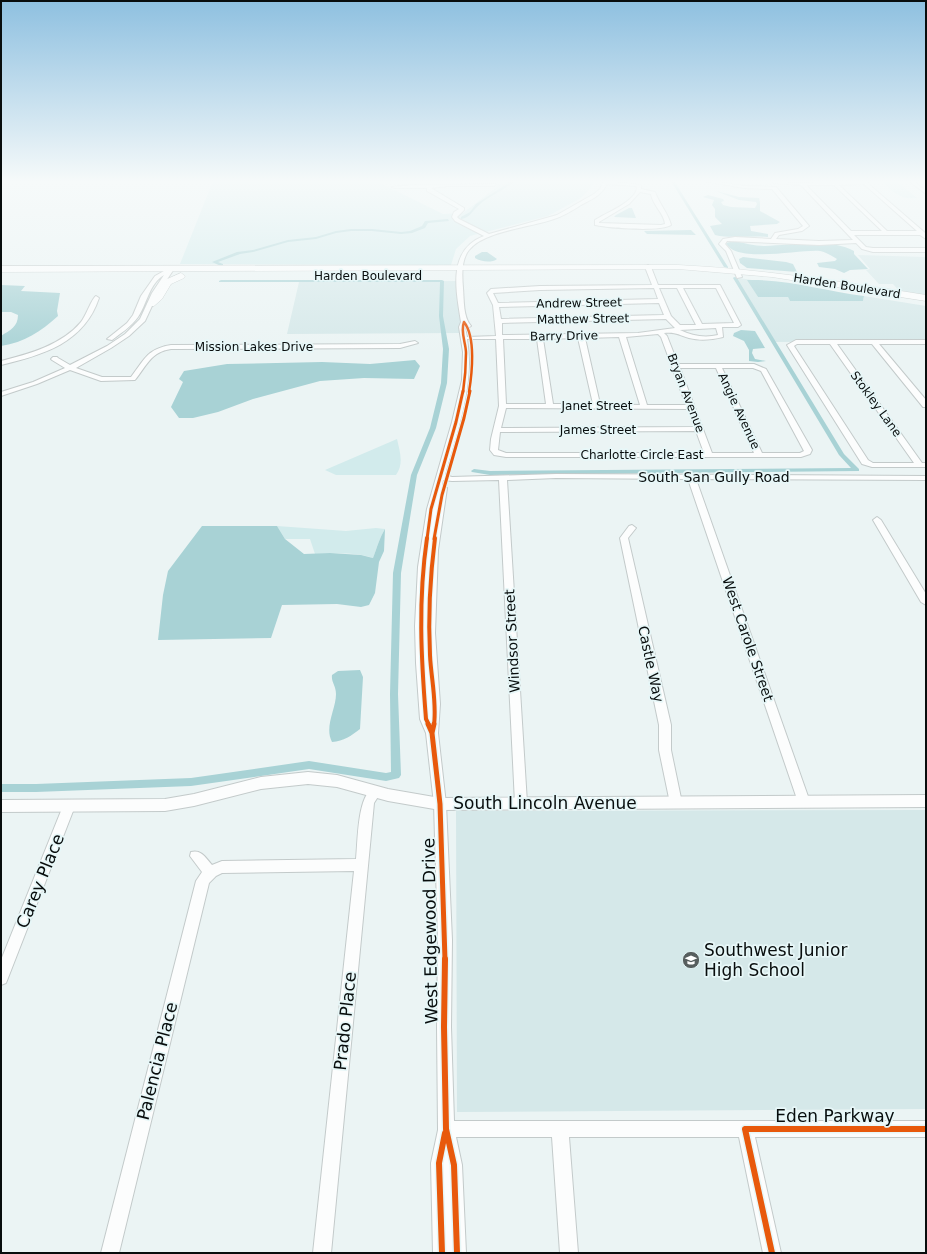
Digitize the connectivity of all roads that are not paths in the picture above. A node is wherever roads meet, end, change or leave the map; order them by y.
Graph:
1 (480, 240) edge
2 (729, 240) edge
3 (742, 240) edge
4 (772, 241) joint
5 (856, 241) joint
6 (926, 250) edge
7 (1, 269) edge
8 (171, 269) junction
9 (650, 271) junction
10 (461, 272) junction
11 (738, 274) junction
12 (180, 276) junction
13 (1, 277) edge
14 (161, 277) junction
15 (656, 286) junction
16 (680, 286) junction
17 (96, 298) dead end
18 (662, 301) junction
19 (924, 301) edge
20 (151, 304) junction
21 (496, 304) junction
22 (668, 317) junction
23 (499, 320) junction
24 (464, 322) junction
25 (717, 325) junction
26 (699, 326) junction
27 (676, 328) junction
28 (660, 333) junction
29 (622, 335) junction
30 (581, 336) junction
31 (540, 337) junction
32 (469, 338) junction
33 (500, 338) junction
34 (923, 342) edge
35 (415, 343) dead end
36 (833, 343) junction
37 (875, 343) junction
38 (926, 350) edge
39 (38, 352) junction
40 (1, 363) edge
41 (71, 364) junction
42 (675, 366) junction
43 (718, 366) junction
44 (94, 370) junction
45 (86, 374) junction
46 (108, 378) junction
47 (1, 388) edge
48 (1, 394) edge
49 (926, 405) edge
50 (503, 406) junction
51 (550, 406) junction
52 (597, 406) junction
53 (644, 406) junction
54 (691, 406) junction
55 (699, 429) junction
56 (498, 430) junction
57 (709, 455) junction
58 (759, 455) junction
59 (923, 465) edge
60 (442, 477) junction
61 (691, 477) junction
62 (503, 478) junction
63 (926, 478) edge
64 (878, 520) dead end
65 (632, 528) dead end
66 (926, 602) edge
67 (375, 792) junction
68 (676, 802) junction
69 (804, 802) junction
70 (926, 802) edge
71 (520, 803) junction
72 (440, 804) junction
73 (1, 806) edge
74 (69, 806) junction
75 (196, 856) dead end
76 (361, 866) junction
77 (210, 872) junction
78 (1, 978) edge
79 (745, 1128) junction
80 (926, 1128) edge
81 (446, 1129) junction
82 (560, 1129) junction
83 (440, 1226) junction
84 (110, 1253) edge
85 (322, 1253) edge
86 (439, 1253) edge
87 (442, 1253) edge
88 (457, 1253) edge
89 (569, 1253) edge
90 (772, 1253) edge

1 - 10 street, West Edgewood Drive
2 - 11 street
3 - 4 street
4 - 5 street
5 - 6 street
7 - 8 main road, Harden Boulevard
8 - 10 main road, Harden Boulevard
8 - 14 street
9 - 10 main road, Harden Boulevard
9 - 11 main road, Harden Boulevard
9 - 15 street
10 - 12 main road, Harden Boulevard
10 - 24 street, West Edgewood Drive
11 - 19 main road, Harden Boulevard
12 - 14 main road, Harden Boulevard
12 - 20 main road
13 - 14 main road, Harden Boulevard
14 - 20 street
14 - 41 street
15 - 16 street
15 - 18 street
15 - 21 street
16 - 25 street, Barry Drive
16 - 26 street
17 - 39 street
18 - 21 street, Andrew Street
18 - 22 street
20 - 41 street
21 - 23 street
22 - 23 street, Matthew Street
22 - 27 street
23 - 33 street
24 - 32 street, West Edgewood Drive
24 - 60 street, West Edgewood Drive
25 - 26 street, Barry Drive
25 - 27 street
26 - 27 street, Barry Drive
27 - 28 street, Barry Drive
28 - 29 street, Barry Drive
28 - 42 street, Bryan Avenue
29 - 30 street, Barry Drive
29 - 53 street
30 - 31 street, Barry Drive
30 - 52 street
31 - 33 street, Barry Drive
31 - 51 street
32 - 33 street, Barry Drive
32 - 60 street, West Edgewood Drive
33 - 50 street
34 - 37 street
34 - 38 street
35 - 46 street, Mission Lakes Drive
36 - 37 street
36 - 59 street, Stokley Lane
36 - 59 street
37 - 49 street
39 - 40 street
39 - 41 street, Mission Lakes Drive
41 - 44 street, Mission Lakes Drive
41 - 45 street, Mission Lakes Drive
41 - 47 street
41 - 48 street
42 - 43 street
42 - 54 street, Bryan Avenue
43 - 58 street, Angie Avenue
43 - 58 street, Charlotte Circle East
44 - 45 street
44 - 46 street, Mission Lakes Drive
45 - 46 street, Mission Lakes Drive
50 - 51 street, Janet Street
50 - 56 street
51 - 52 street, Janet Street
52 - 53 street, Janet Street
53 - 54 street, Janet Street
54 - 55 street, Bryan Avenue
55 - 56 street, James Street
55 - 57 street, Bryan Avenue
56 - 57 street, Charlotte Circle East
57 - 58 street, Charlotte Circle East
60 - 62 street, South San Gully Road
60 - 72 street, West Edgewood Drive
61 - 62 street, South San Gully Road
61 - 63 street, South San Gully Road
61 - 69 street, West Carole Street
62 - 71 street, Windsor Street
64 - 66 street
65 - 68 street, Castle Way
67 - 72 street, South Lincoln Avenue
67 - 74 street, South Lincoln Avenue
67 - 76 street, Prado Place
68 - 69 street, South Lincoln Avenue
68 - 71 street, South Lincoln Avenue
69 - 70 street, South Lincoln Avenue
71 - 72 street, South Lincoln Avenue
72 - 81 street, West Edgewood Drive
73 - 74 street, South Lincoln Avenue
74 - 78 street, Carey Place
75 - 77 street
76 - 77 street
76 - 85 street, Prado Place
77 - 84 street, Palencia Place
79 - 80 street, Eden Parkway
79 - 82 street, Eden Parkway
79 - 90 street
81 - 82 street, Eden Parkway
81 - 83 street, West Edgewood Drive
81 - 88 street, West Edgewood Drive
82 - 89 street
83 - 86 street, West Edgewood Drive
83 - 87 street, West Edgewood Drive

